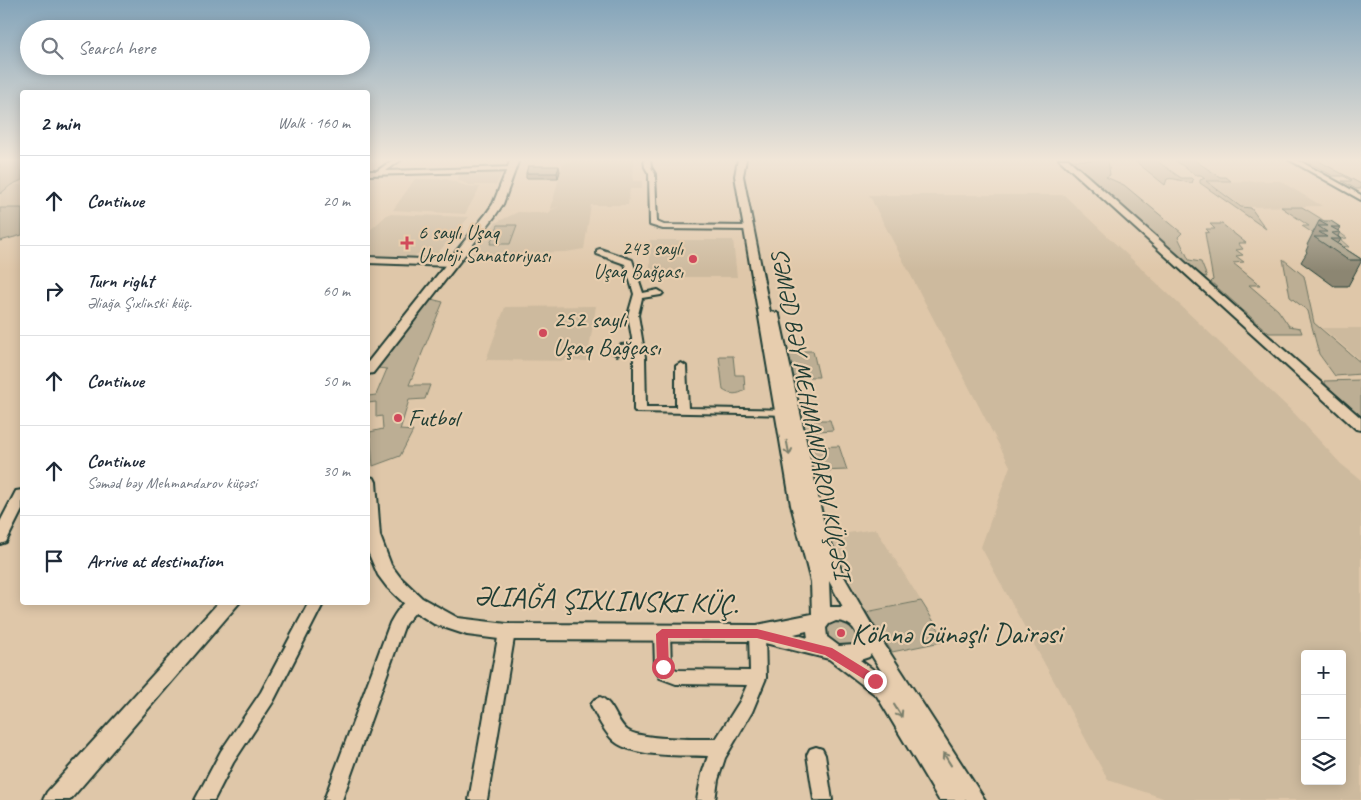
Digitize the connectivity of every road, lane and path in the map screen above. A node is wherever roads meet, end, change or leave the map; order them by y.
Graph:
1 (501, 196) edge
2 (652, 196) edge
3 (742, 196) edge
4 (749, 196) edge
5 (1105, 196) edge
6 (747, 228) junction
7 (600, 252) dead end
8 (370, 260) edge
9 (452, 263) junction
10 (658, 293) dead end
11 (639, 296) junction
12 (639, 347) junction
13 (617, 352) dead end
14 (681, 366) dead end
15 (370, 367) edge
16 (682, 410) junction
17 (788, 413) junction
18 (1361, 426) edge
19 (20, 499) edge
20 (370, 528) edge
21 (0, 538) edge
22 (415, 603) junction
23 (228, 605) edge
24 (315, 605) edge
25 (821, 619) junction
26 (866, 630) junction
27 (507, 632) junction
28 (757, 633) junction
29 (662, 634) junction
30 (833, 653) junction
31 (758, 678) junction
32 (600, 705) dead end
33 (721, 748) junction
34 (816, 754) dead end
35 (55, 800) edge
36 (204, 800) edge
37 (332, 800) edge
38 (478, 800) edge
39 (706, 800) edge
40 (823, 800) edge
41 (952, 800) edge
42 (973, 800) edge

1 - 9 main road
2 - 6 street
3 - 6 main road, SƏMƏD BƏY MEHMANDAROV KÜÇƏSI
4 - 17 main road, SƏMƏD BƏY MEHMANDAROV KÜÇƏSI
5 - 18 main road
6 - 17 main road, SƏMƏD BƏY MEHMANDAROV KÜÇƏSI
7 - 11 street
8 - 9 street
9 - 15 main road
10 - 11 street
11 - 12 street
12 - 13 street
12 - 16 street
14 - 16 street
16 - 17 street
17 -> 25 main road, SƏMƏD BƏY MEHMANDAROV KÜÇƏSI
17 - 26 main road, SƏMƏD BƏY MEHMANDAROV KÜÇƏSI
19 - 21 main road
20 - 22 main road
22 - 27 main road
22 - 37 street
23 - 35 main road
24 - 36 street
25 - 26 main road
25 - 28 main road
25 - 30 main road
26 - 30 main road
42 -> 26 main road, SƏMƏD BƏY MEHMANDAROV KÜÇƏSI
27 - 29 main road
27 - 38 street
28 - 29 main road
28 - 30 main road
28 - 31 street
29 - 31 street
30 -> 41 main road
31 - 33 street
32 - 33 street
33 - 39 street
34 - 40 street

